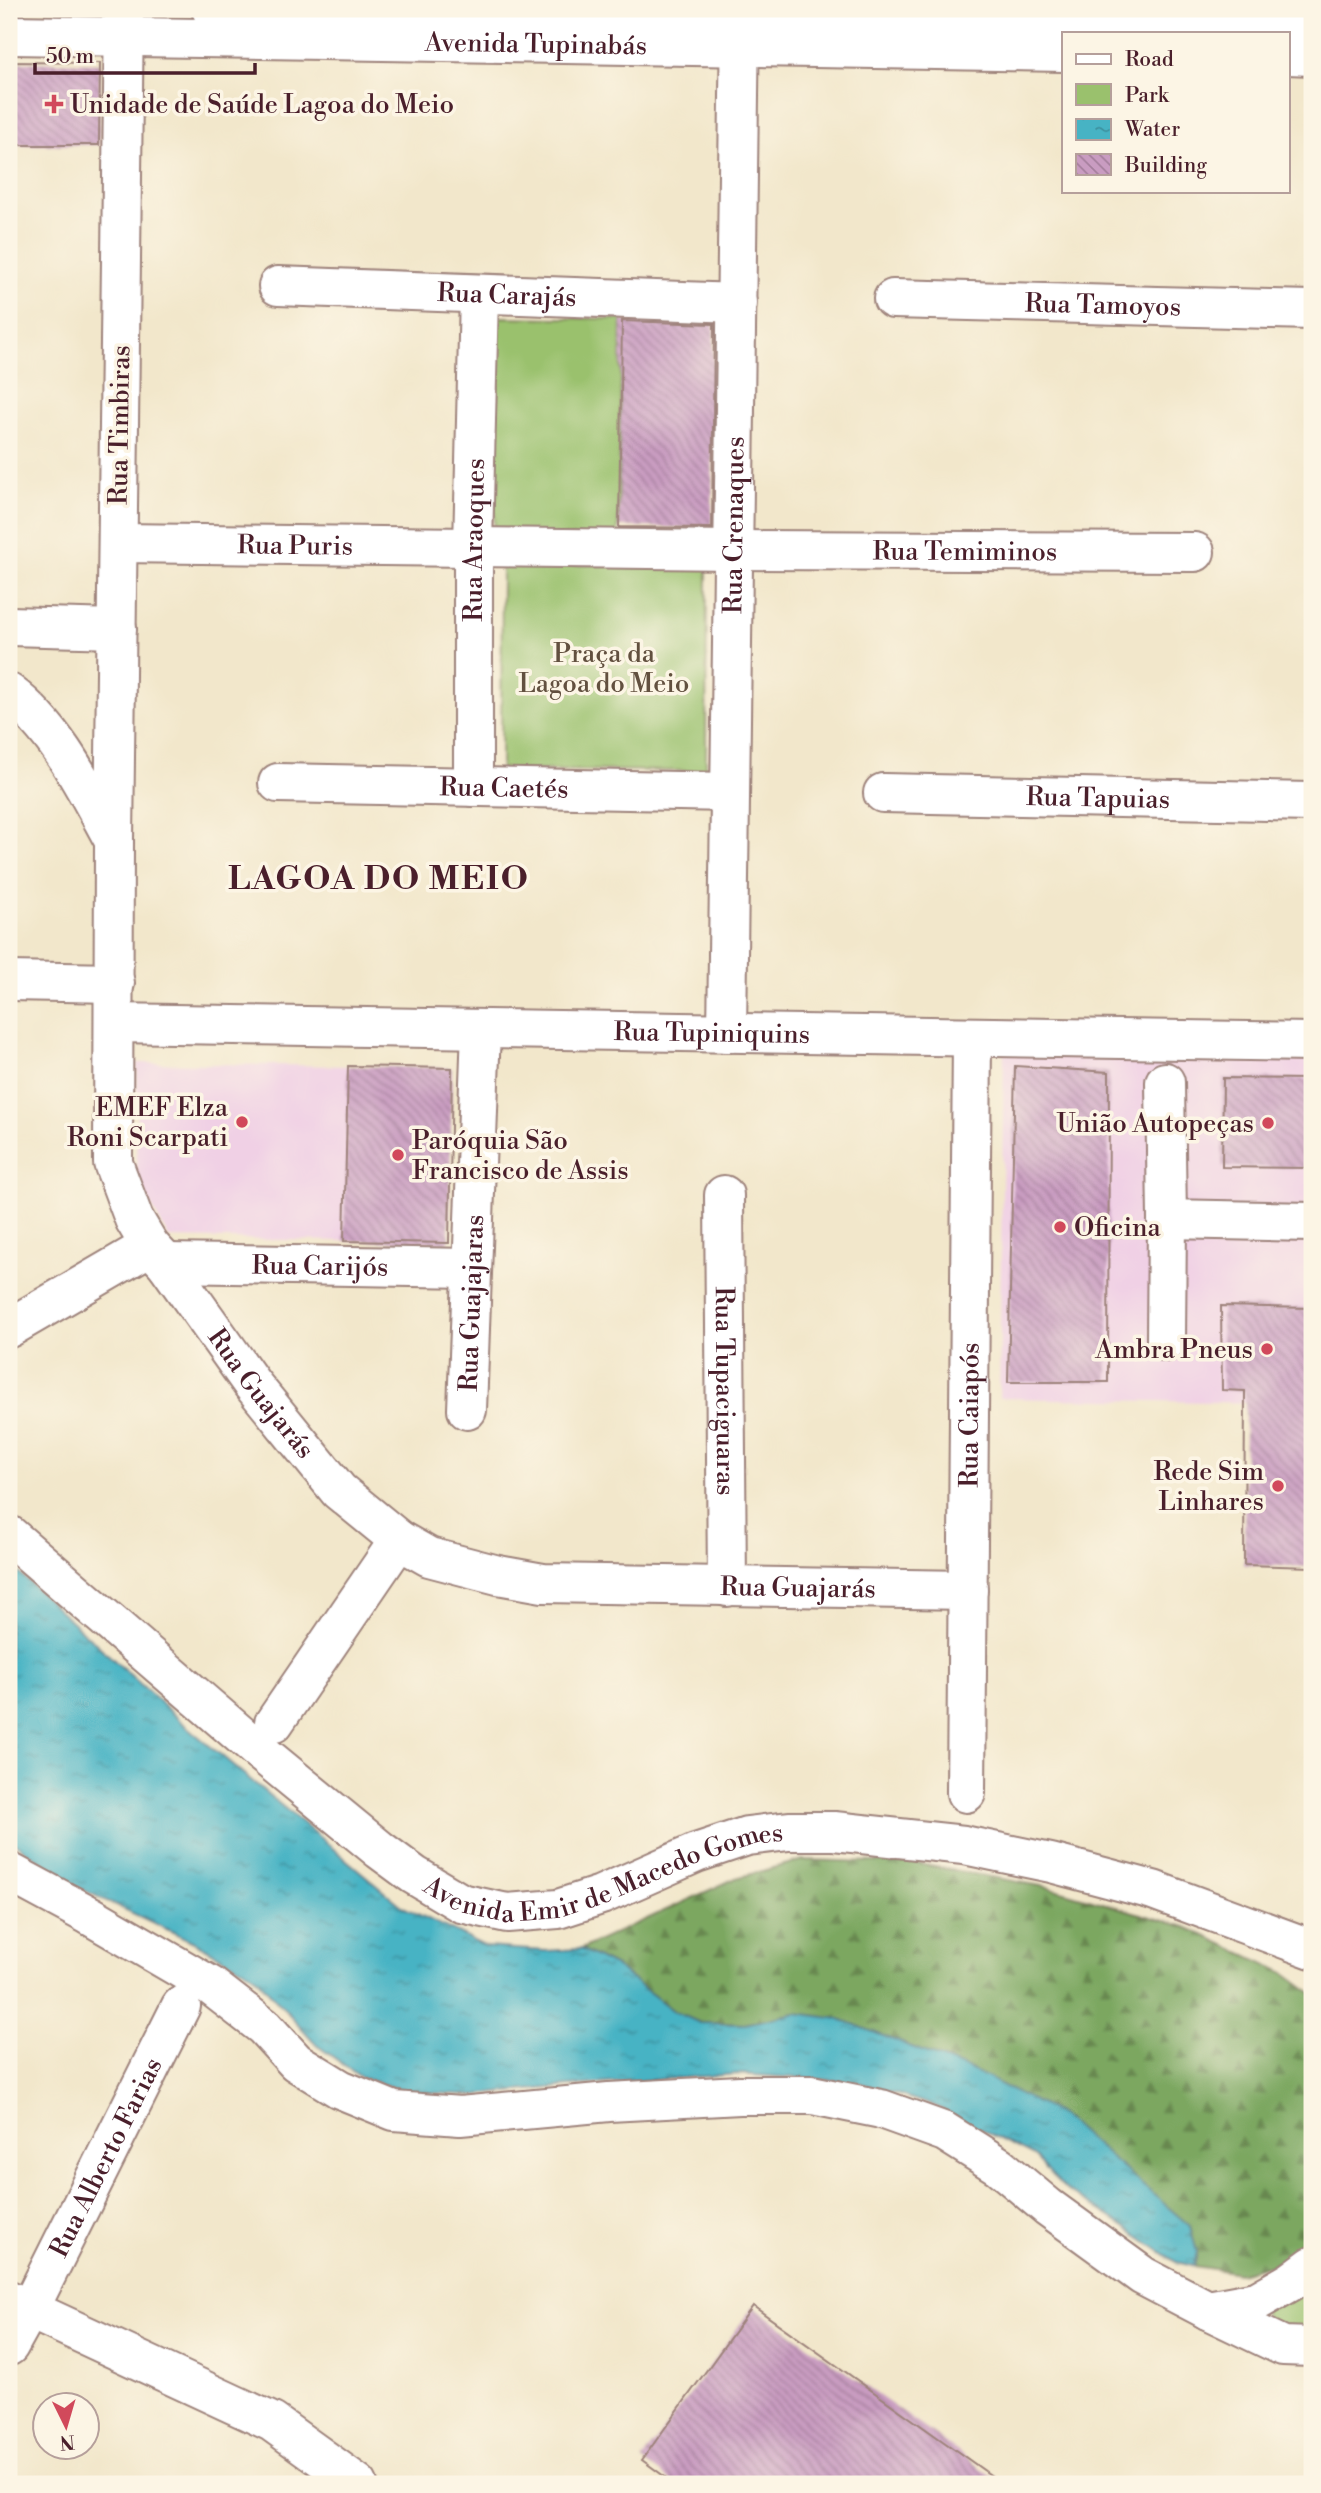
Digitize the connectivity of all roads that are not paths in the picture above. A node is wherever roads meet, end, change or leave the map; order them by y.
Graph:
1 (211, 9) edge
2 (325, 20) edge
3 (124, 23) edge
4 (658, 23) edge
5 (987, 27) edge
6 (1312, 27) edge
7 (740, 32) junction
8 (9, 35) edge
9 (1062, 51) edge
10 (1290, 55) edge
11 (1312, 56) edge
12 (278, 286) dead end
13 (480, 294) junction
14 (893, 299) dead end
15 (737, 303) junction
16 (1312, 310) edge
17 (118, 543) junction
18 (473, 546) junction
19 (733, 550) junction
20 (1195, 552) dead end
21 (9, 626) edge
22 (117, 629) junction
23 (9, 693) edge
24 (278, 783) dead end
25 (473, 786) junction
26 (730, 792) junction
27 (883, 793) dead end
28 (1312, 802) edge
29 (114, 841) junction
30 (9, 981) edge
31 (115, 983) junction
32 (114, 1023) junction
33 (481, 1029) junction
34 (727, 1033) junction
35 (972, 1037) junction
36 (1312, 1042) edge
37 (1165, 1082) dead end
38 (724, 1195) dead end
39 (1167, 1219) junction
40 (1312, 1222) edge
41 (158, 1254) junction
42 (472, 1268) junction
43 (9, 1328) edge
44 (1166, 1342) dead end
45 (467, 1410) dead end
46 (9, 1535) edge
47 (399, 1540) junction
48 (727, 1587) junction
49 (968, 1590) junction
50 (274, 1723) dead end
51 (966, 1793) dead end
52 (9, 1872) edge
53 (1311, 1949) edge
54 (181, 2006) dead end
55 (1312, 2266) edge
56 (19, 2305) edge
57 (1208, 2311) junction
58 (9, 2346) edge
59 (1312, 2347) edge
60 (358, 2484) edge

1 - 2 street, Avenida Tupinabás
2 - 3 street, Avenida Tupinabás
2 - 4 street, Avenida Tupinabás
3 - 8 street, Avenida Tupinabás
3 - 17 street, Rua Timbiras
4 - 7 street, Avenida Tupinabás
5 - 6 street, Avenida Tupinabás
5 - 7 street, Avenida Tupinabás
5 - 9 street, Avenida Tupinabás
7 - 15 street, Rua Crenaques
10 - 11 street
12 - 13 street, Rua Carajás
13 - 15 street, Rua Carajás
13 - 18 street, Rua Araoques
14 - 16 street, Rua Tamoyos
15 - 19 street, Rua Crenaques
17 - 18 street, Rua Puris
17 - 22 street, Rua Timbiras
18 - 19 street, Rua Puris
18 - 25 street, Rua Araoques
19 - 20 street, Rua Temiminos
19 - 26 street, Rua Crenaques
21 - 22 street
22 - 29 street, Rua Timbiras
23 - 29 street
24 - 25 street, Rua Caetés
25 - 26 street, Rua Caetés
26 - 34 street, Rua Crenaques
27 - 28 street, Rua Tapuias
29 - 31 street, Rua Guajarás
30 - 31 street
31 - 32 street, Rua Guajarás
32 - 33 street, Rua Tupiniquins
32 - 41 street, Rua Guajarás
33 - 34 street, Rua Tupiniquins
33 - 42 street, Rua Guajajaras
34 - 35 street, Rua Tupiniquins
35 - 36 street, Rua Tupiniquins
35 - 49 street, Rua Caiapós
37 - 39 street
38 - 48 street, Rua Tupaciguaras
39 - 40 street
39 - 44 street
41 - 42 street, Rua Carijós
41 - 43 street
41 - 47 street, Rua Guajarás
42 - 45 street, Rua Guajajaras
46 - 53 street, Avenida Emir de Macedo Gomes
47 - 48 street, Rua Guajarás
47 - 50 street
48 - 49 street, Rua Guajarás
49 - 51 street, Rua Caiapós
52 - 57 street
54 - 56 street, Rua Alberto Farias
55 - 57 street
56 - 58 street, Rua Alberto Farias
56 - 60 street
57 - 59 street

